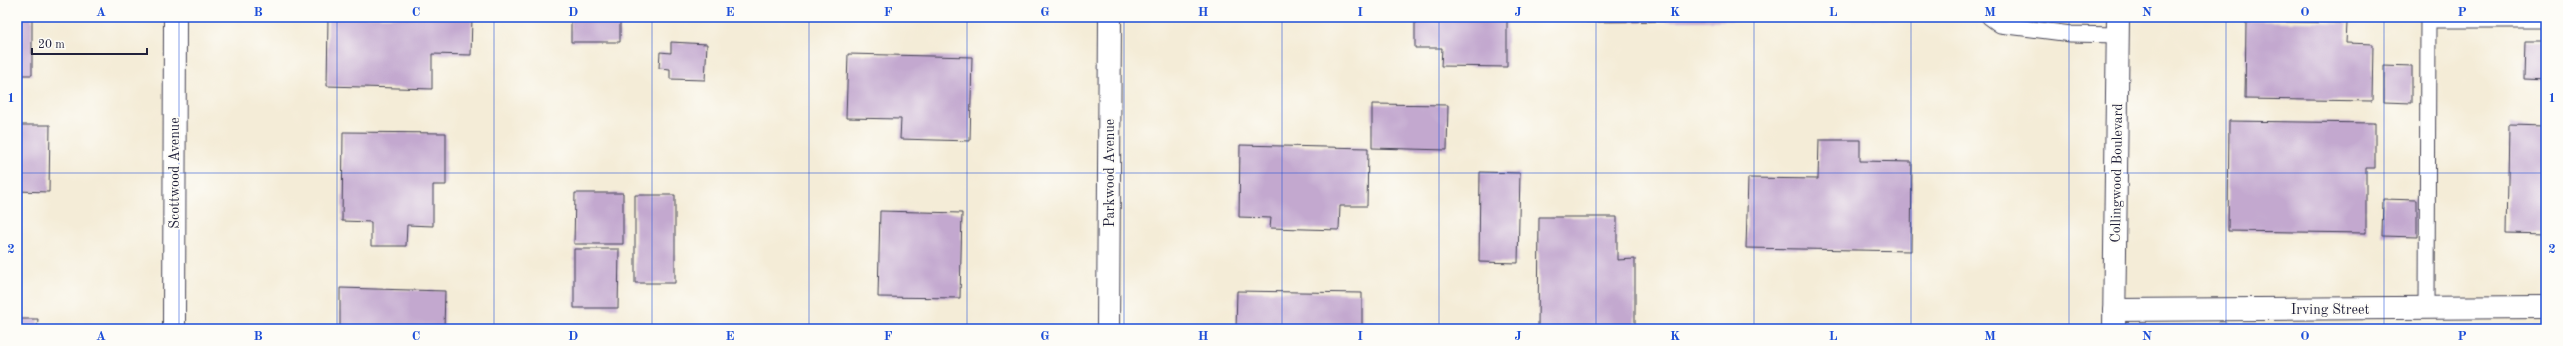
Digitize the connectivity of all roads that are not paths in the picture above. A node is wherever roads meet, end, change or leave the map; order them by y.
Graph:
1 (174, 17) edge
2 (1110, 17) edge
3 (1989, 17) edge
4 (2428, 19) edge
5 (2546, 20) edge
6 (2117, 26) edge
7 (2546, 307) edge
8 (2427, 308) junction
9 (2114, 320) edge
10 (174, 329) edge
11 (1108, 329) edge

1 - 10 street, Scottwood Avenue
2 - 11 street, Parkwood Avenue
3 - 6 lane
4 - 5 lane
4 - 8 lane
6 - 9 street, Collingwood Boulevard
7 - 8 street, Irving Street
8 - 9 street, Irving Street

